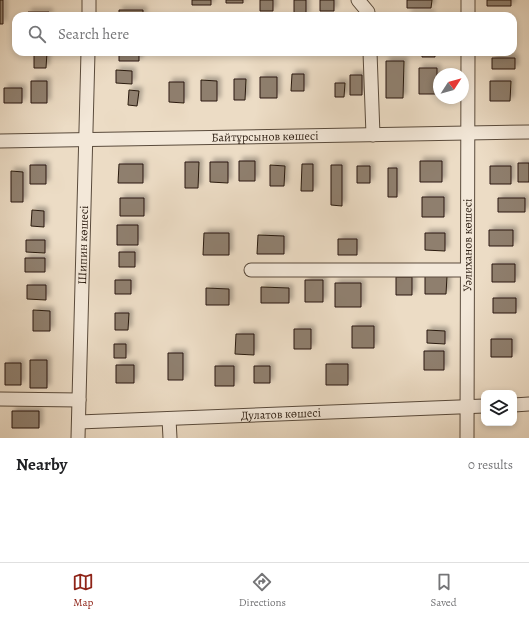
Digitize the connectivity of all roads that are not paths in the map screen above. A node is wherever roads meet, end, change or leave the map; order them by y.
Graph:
1 (89, 0) edge
2 (358, 0) edge
3 (468, 0) edge
4 (89, 12) edge
5 (368, 12) edge
6 (468, 12) edge
7 (88, 56) edge
8 (370, 56) edge
9 (468, 56) edge
10 (529, 132) edge
11 (467, 133) junction
12 (373, 135) junction
13 (86, 140) junction
14 (0, 141) edge
15 (251, 270) dead end
16 (467, 270) junction
17 (0, 399) edge
18 (79, 400) junction
19 (529, 404) edge
20 (517, 405) edge
21 (481, 406) edge
22 (466, 407) junction
23 (169, 419) junction
24 (79, 422) junction
25 (78, 438) edge
26 (170, 438) edge
27 (467, 438) edge

1 - 4 street
2 - 5 street
3 - 6 street
7 - 13 street, Шипин көшесі
8 - 12 street
9 - 11 street, Уәлиханов көшесі
10 - 11 street, Байтұрсынов көшесі
11 - 12 street, Байтұрсынов көшесі
11 - 16 street, Уәлиханов көшесі
12 - 13 street, Байтұрсынов көшесі
13 - 14 street, Байтұрсынов көшесі
13 - 18 street, Шипин көшесі
15 - 16 street
16 - 22 street, Уәлиханов көшесі
17 - 18 street
18 - 24 street, Шипин көшесі
19 - 20 street
21 - 22 street, Дулатов көшесі
22 - 23 street, Дулатов көшесі
22 - 27 street, Уәлиханов көшесі
23 - 24 street, Дулатов көшесі
23 - 26 street
24 - 25 street, Шипин көшесі

